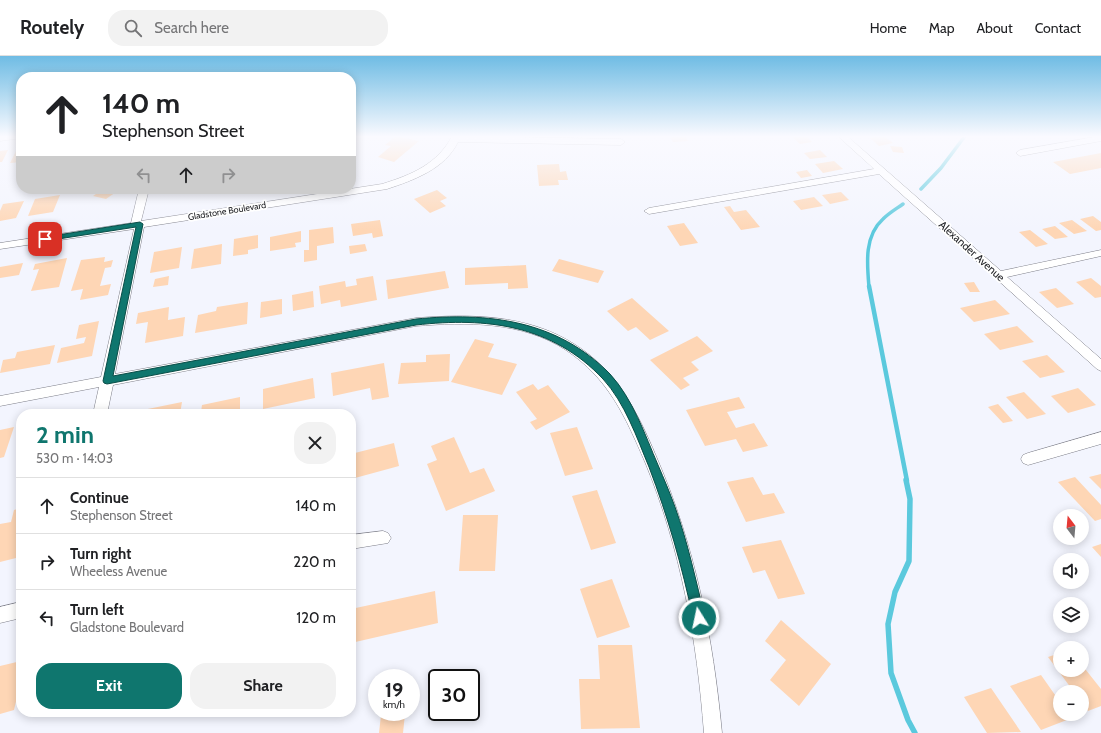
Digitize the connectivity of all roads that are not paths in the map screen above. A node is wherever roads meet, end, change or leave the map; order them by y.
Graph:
1 (428, 168) edge
2 (878, 168) edge
3 (881, 170) junction
4 (356, 191) edge
5 (143, 194) edge
6 (338, 194) edge
7 (648, 211) dead end
8 (137, 225) junction
9 (0, 246) edge
10 (1101, 254) edge
11 (998, 275) junction
12 (1101, 366) edge
13 (107, 381) junction
14 (0, 401) edge
15 (101, 409) edge
16 (1101, 438) edge
17 (1028, 459) dead end
18 (383, 538) dead end
19 (356, 541) edge
20 (16, 611) edge
21 (0, 615) edge
22 (713, 733) edge

1 - 4 street, Gladstone Boulevard
2 - 3 street, Alexander Avenue
3 - 7 street
3 - 11 street, Alexander Avenue
5 - 8 street
6 - 8 street, Gladstone Boulevard
8 - 9 street, Gladstone Boulevard
8 - 13 street
10 - 11 street
11 - 12 street, Alexander Avenue
13 - 14 street
13 - 15 street
13 - 22 street
16 - 17 street
18 - 19 street
20 - 21 street

